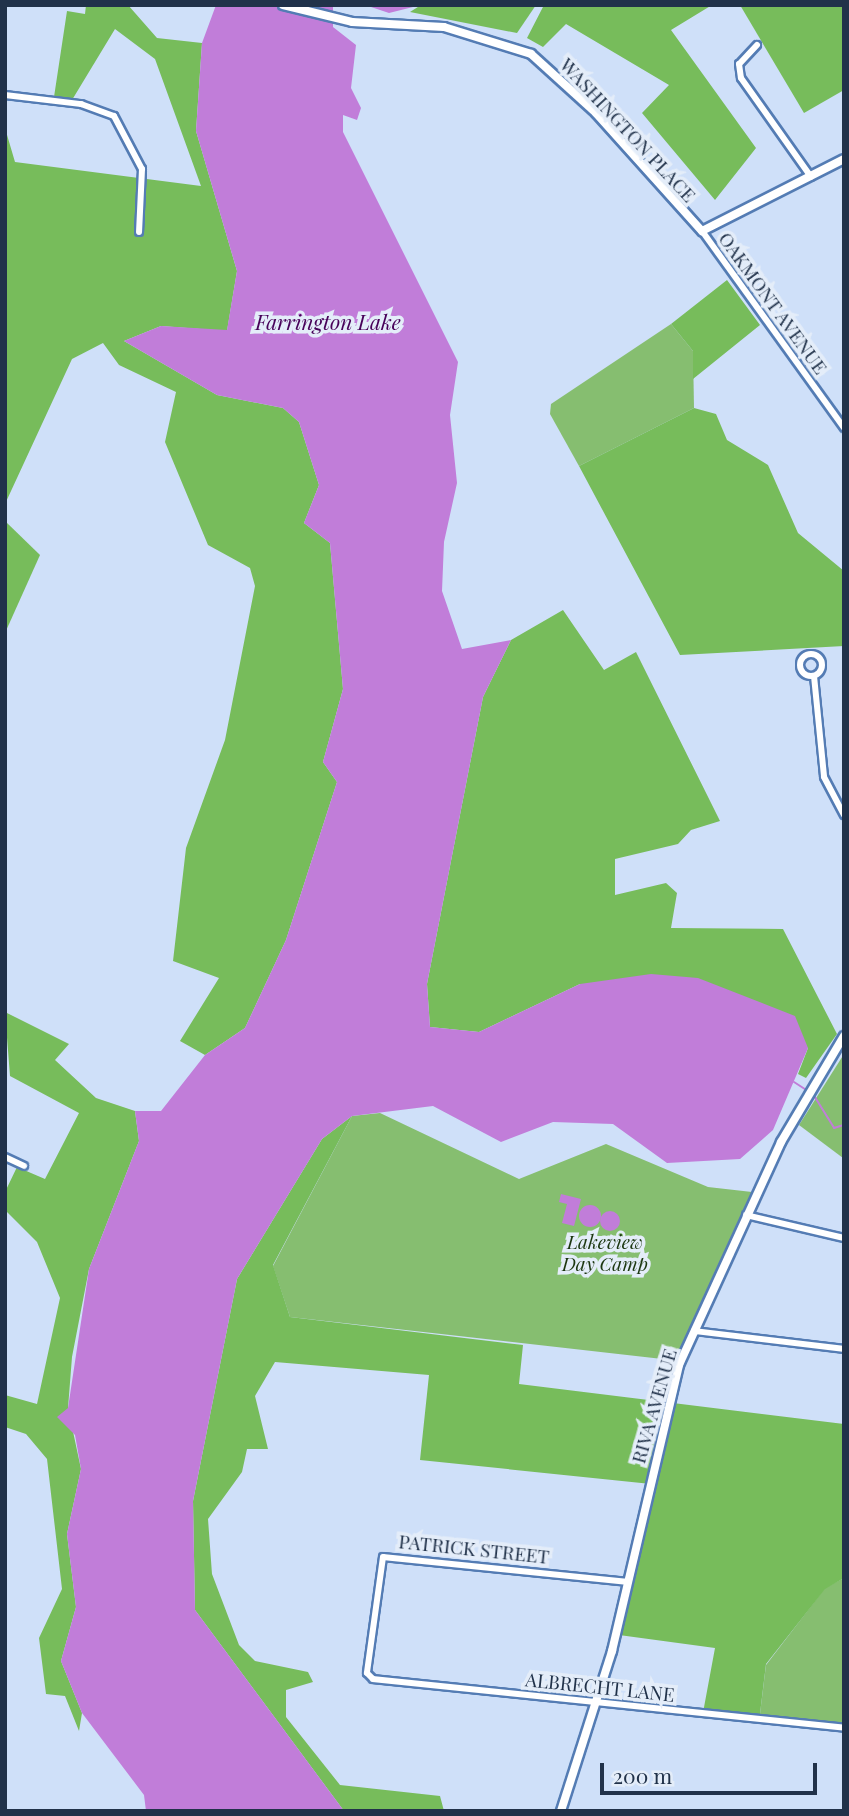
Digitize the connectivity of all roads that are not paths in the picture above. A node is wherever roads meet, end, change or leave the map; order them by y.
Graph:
1 (283, 5) edge
2 (757, 45) dead end
3 (5, 95) edge
4 (844, 159) edge
5 (811, 177) junction
6 (702, 231) junction
7 (139, 232) dead end
8 (844, 410) edge
9 (835, 415) junction
10 (844, 428) edge
11 (814, 676) dead end
12 (844, 815) edge
13 (844, 1036) edge
14 (5, 1157) edge
15 (24, 1166) dead end
16 (746, 1215) junction
17 (844, 1238) edge
18 (694, 1331) junction
19 (844, 1349) edge
20 (628, 1582) junction
21 (365, 1663) joint
22 (597, 1704) junction
23 (844, 1728) edge
24 (561, 1811) edge

1 - 6 street, WASHINGTON PLACE
2 - 5 street
3 - 7 street
4 - 5 street
5 - 6 street
6 - 9 street, OAKMONT AVENUE
8 - 9 street
9 - 10 street, OAKMONT AVENUE
11 - 12 street
13 - 16 street, RIVA AVENUE
14 - 15 street
16 - 17 street
16 - 18 street, RIVA AVENUE
18 - 19 street
18 - 20 street, RIVA AVENUE
20 - 21 street, PATRICK STREET
20 - 22 street, RIVA AVENUE
21 - 22 street, ALBRECHT LANE
22 - 23 street, ALBRECHT LANE
22 - 24 street, RIVA AVENUE

